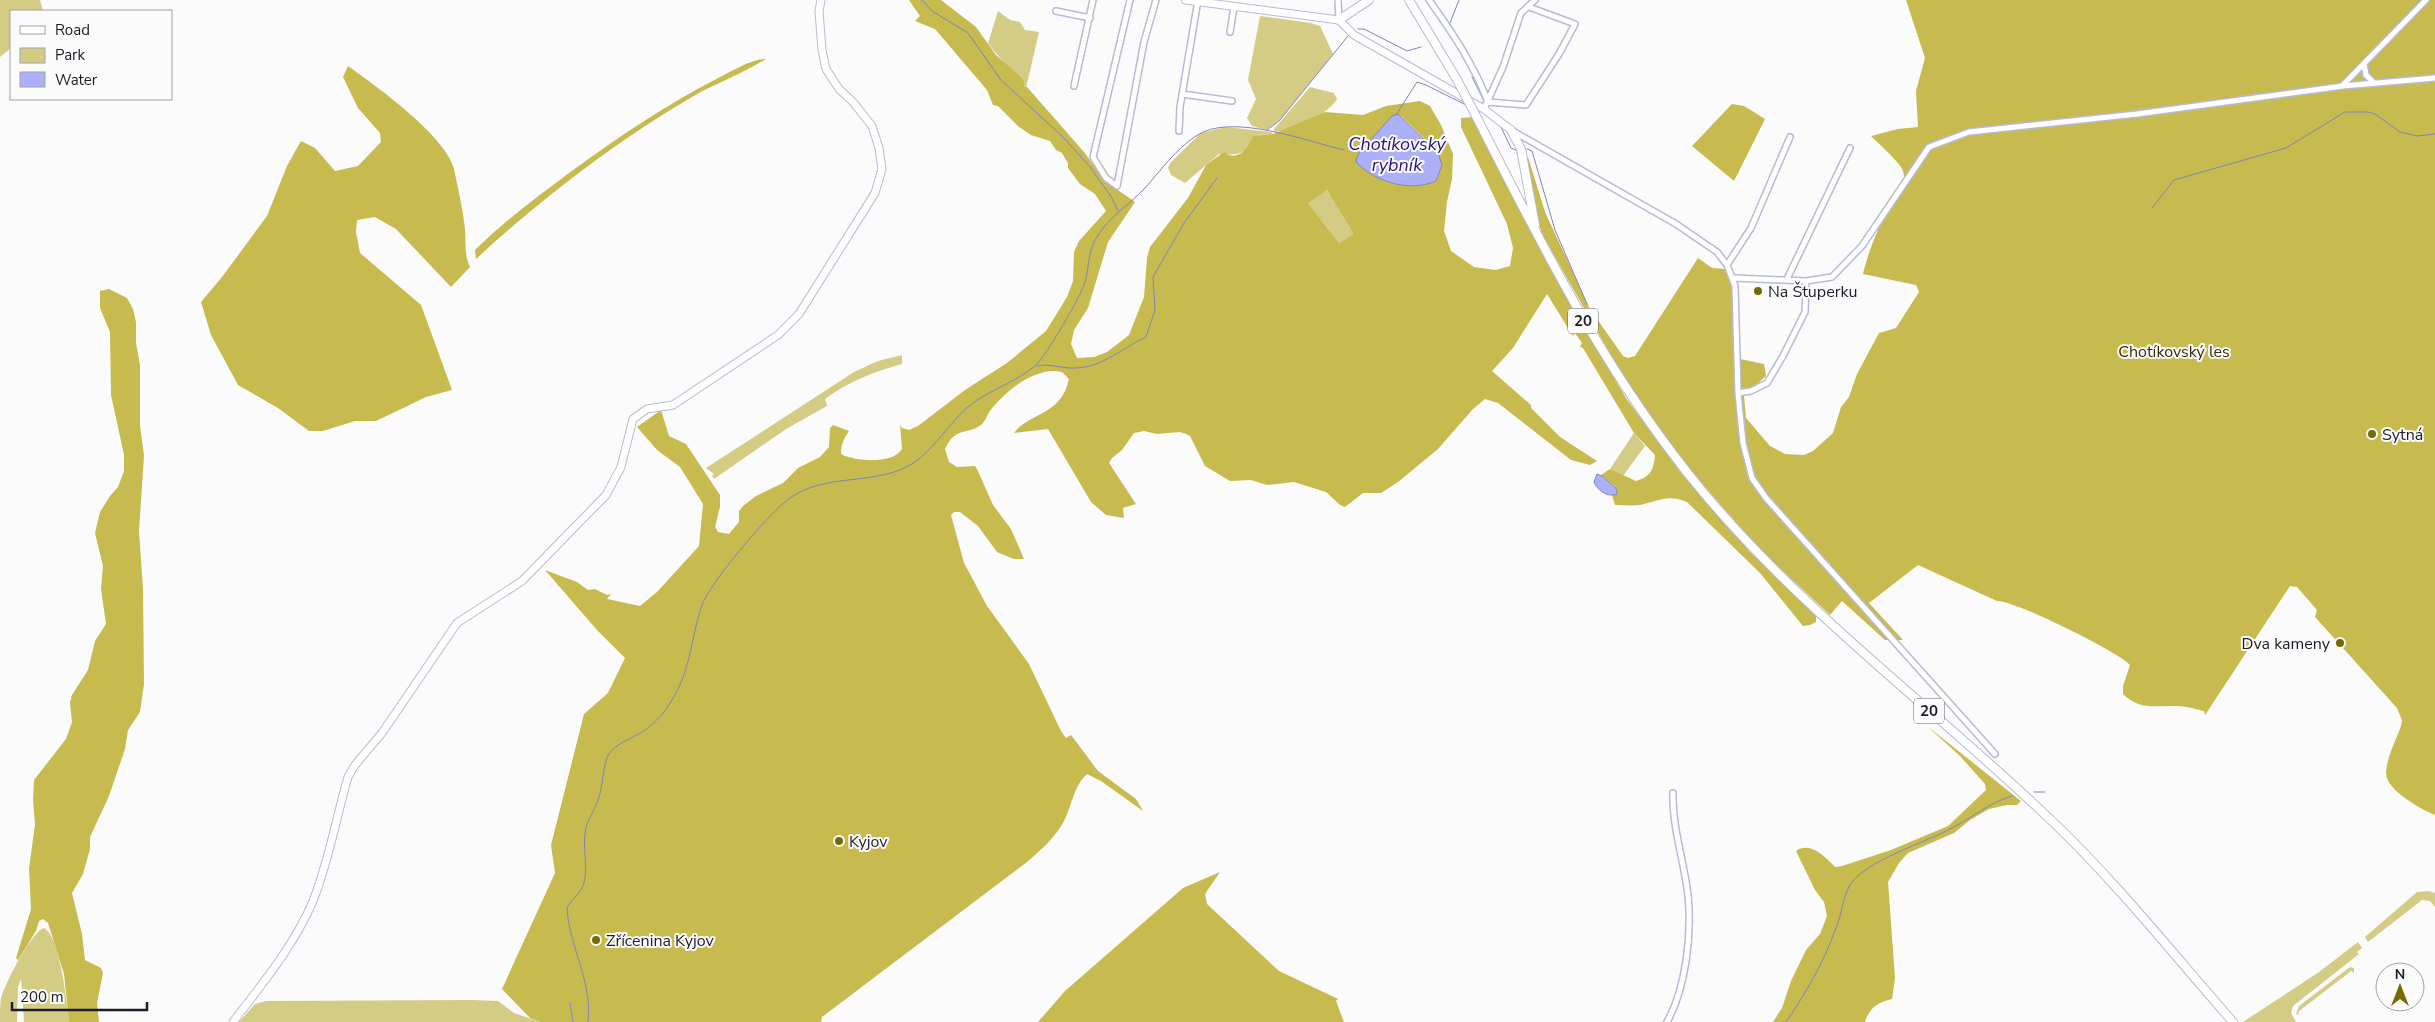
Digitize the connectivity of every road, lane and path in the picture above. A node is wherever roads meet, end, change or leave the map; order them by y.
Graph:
1 (821, 0) edge
2 (1093, 0) edge
3 (1130, 0) edge
4 (1156, 0) edge
5 (1185, 0) edge
6 (1338, 0) edge
7 (1369, 0) edge
8 (1409, 0) edge
9 (1430, 0) edge
10 (1534, 0) edge
11 (2426, 0) edge
12 (1198, 1) edge
13 (1239, 5) edge
14 (1529, 6) junction
15 (1056, 11) dead end
16 (1090, 18) junction
17 (1338, 20) junction
18 (1230, 32) dead end
19 (2364, 63) junction
20 (2435, 78) edge
21 (2374, 83) junction
22 (1074, 86) dead end
23 (2342, 86) junction
24 (1182, 94) junction
25 (1232, 101) dead end
26 (1488, 102) junction
27 (1484, 109) junction
28 (1511, 130) junction
29 (1179, 131) dead end
30 (1790, 137) dead end
31 (1850, 148) dead end
32 (1541, 244) junction
33 (1727, 265) junction
34 (1734, 278) junction
35 (1787, 279) junction
36 (1806, 281) junction
37 (1738, 393) junction
38 (1995, 754) dead end
39 (1673, 792) dead end
40 (233, 1022) edge
41 (1667, 1022) edge
42 (2234, 1022) edge

1 - 40 street
2 - 16 street
3 - 4 street
5 - 12 street
6 - 17 street
7 - 17 main road
8 - 32 main road, 20, bridge
9 - 26 street
10 - 14 street
11 - 19 street
12 - 13 street
12 - 24 street
13 - 17 street
13 - 18 street
14 - 26 street
14 - 26 street
15 - 16 street
16 - 22 street
17 - 27 street
19 - 21 street
19 - 23 street
20 - 21 street
21 - 23 street
23 - 36 street
24 - 25 street
24 - 29 street
26 - 27 street
27 - 28 street
28 - 32 main road
28 - 33 street
30 - 33 street
31 - 35 street
32 - 42 main road, 20
33 - 34 street
34 - 35 street
34 - 37 street
35 - 36 street
36 - 37 street
37 - 38 street
39 - 41 street

